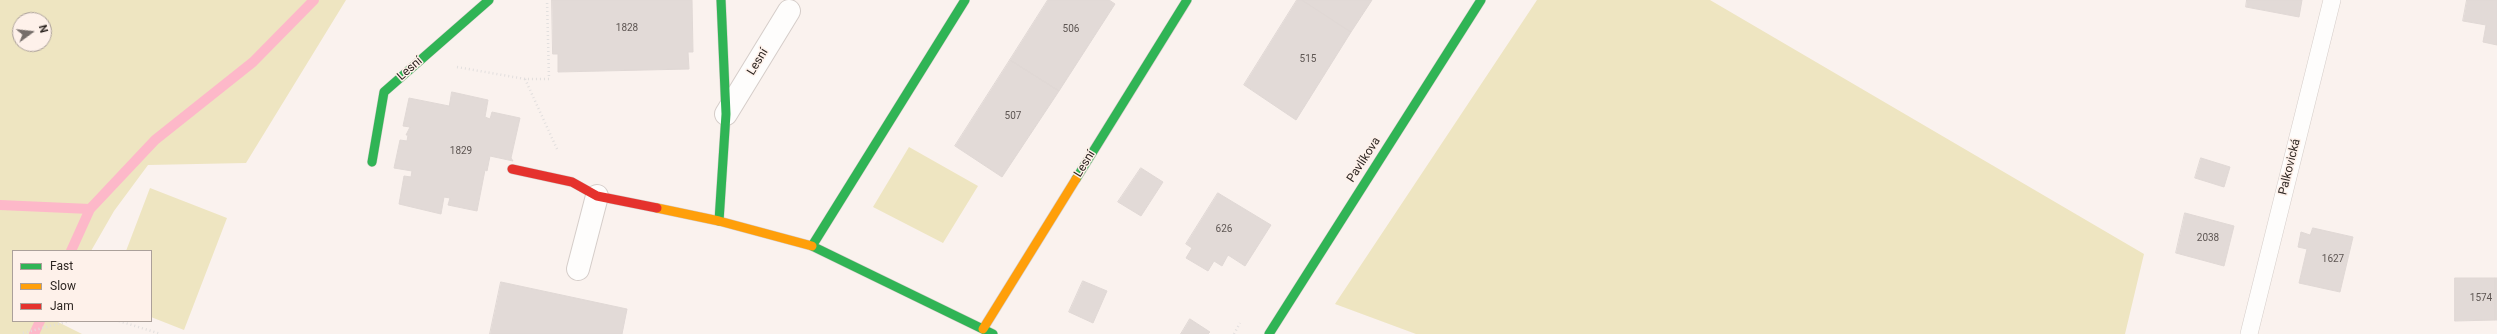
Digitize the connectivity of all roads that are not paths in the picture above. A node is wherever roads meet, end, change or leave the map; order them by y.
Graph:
1 (489, 0) edge
2 (721, 0) edge
3 (965, 0) edge
4 (1187, 0) edge
5 (1481, 0) edge
6 (2332, 0) edge
7 (789, 11) dead end
8 (726, 114) junction
9 (372, 162) dead end
10 (512, 169) dead end
11 (597, 196) junction
12 (719, 221) junction
13 (812, 246) junction
14 (578, 269) dead end
15 (983, 329) junction
16 (993, 334) edge
17 (1269, 334) edge
18 (2249, 334) edge

1 - 9 street, Lesní
2 - 8 street, Lesní
3 - 13 street
4 - 15 street, Lesní
5 - 17 street, Pavlíkova
6 - 18 lane, Palkovická
7 - 8 street, Lesní
8 - 12 street, Lesní
10 - 11 street
11 - 12 street
11 - 14 street
12 - 13 street
13 - 15 street
15 - 16 street

